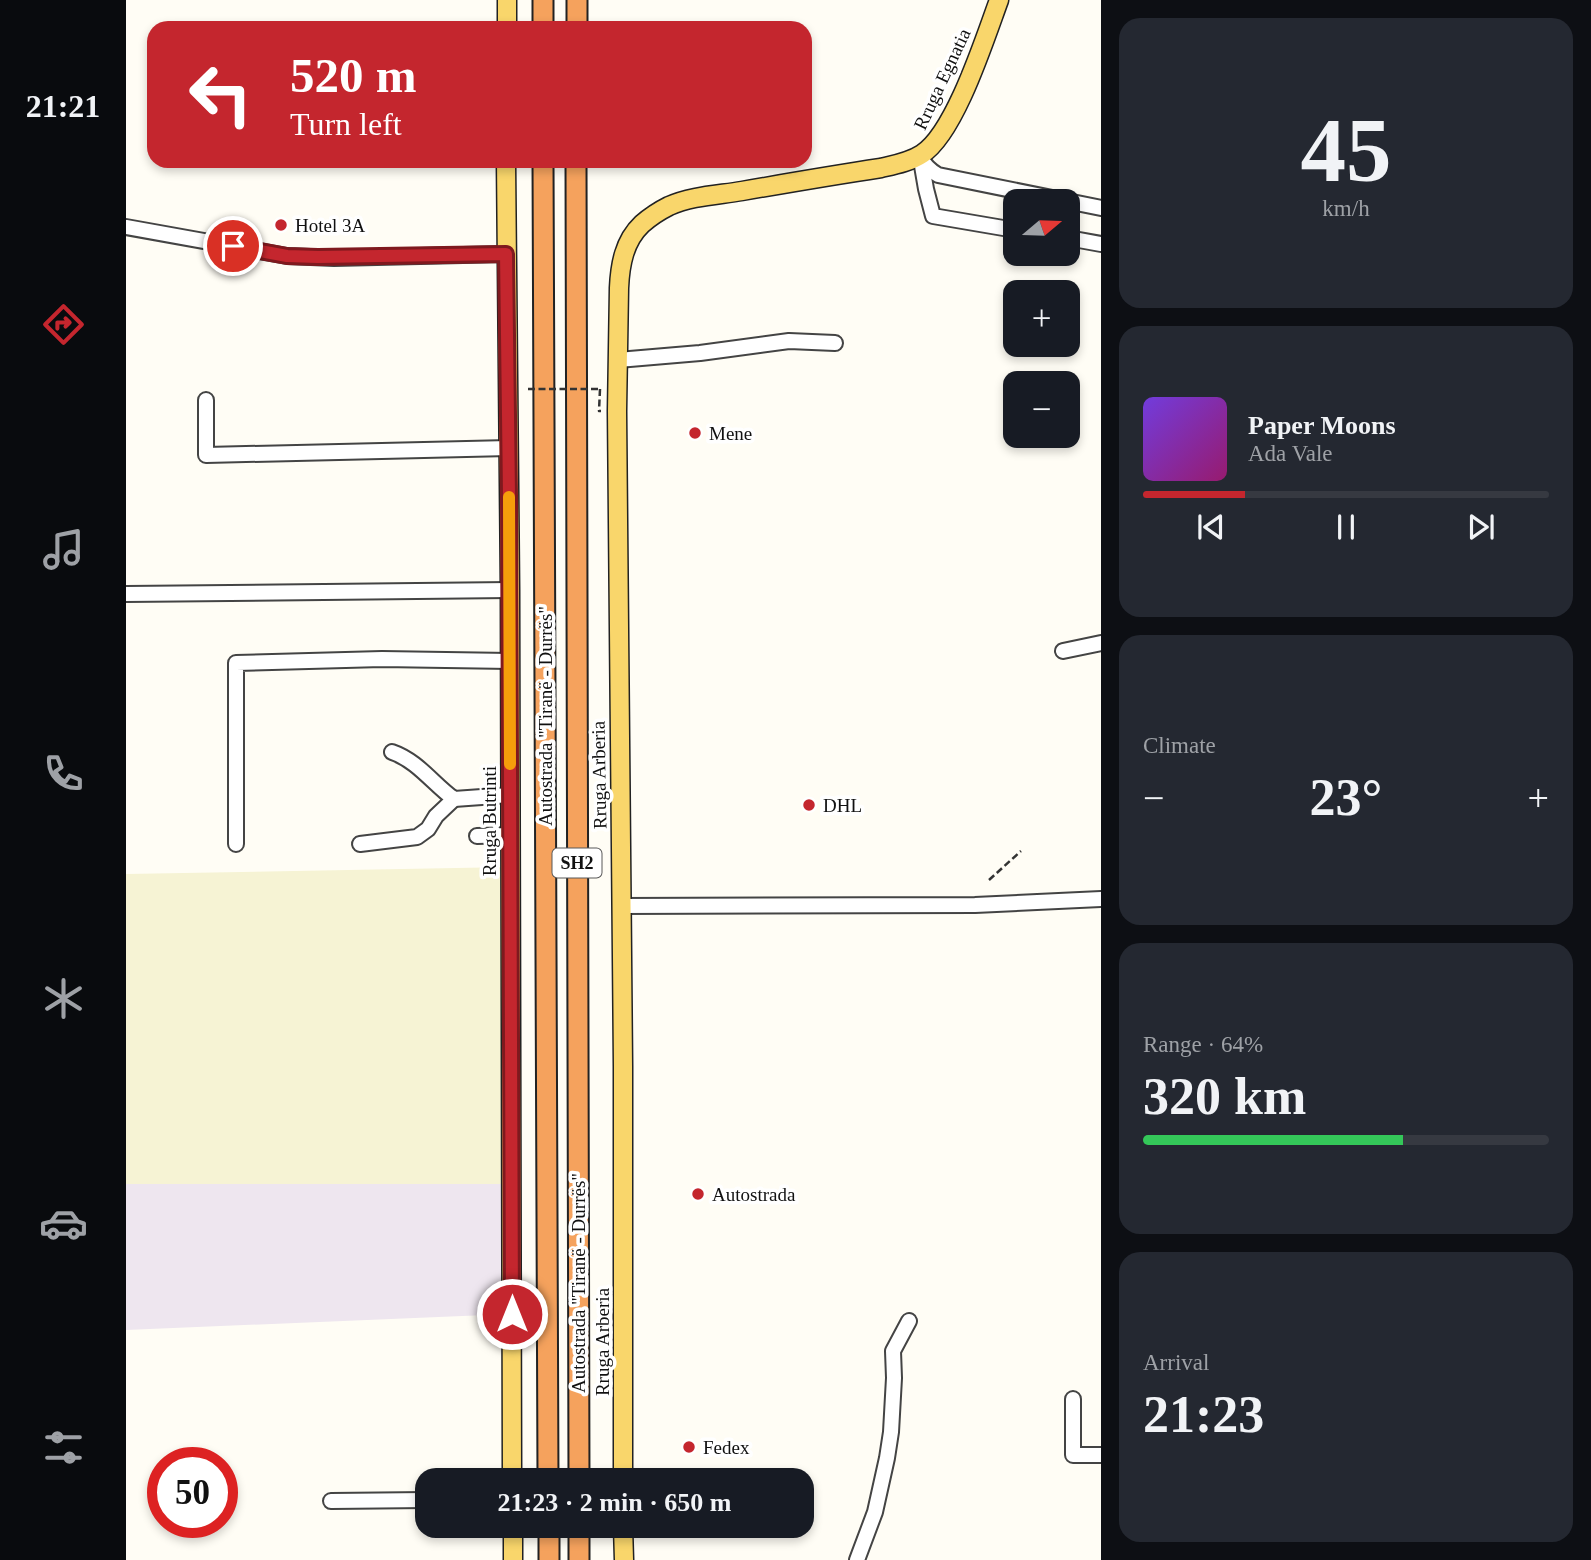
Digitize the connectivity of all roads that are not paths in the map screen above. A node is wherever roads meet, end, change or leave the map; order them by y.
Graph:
1 (507, 0) edge
2 (543, 0) edge
3 (577, 0) edge
4 (999, 0) edge
5 (507, 21) edge
6 (543, 21) edge
7 (577, 21) edge
8 (920, 156) junction
9 (506, 168) edge
10 (543, 168) edge
11 (576, 168) edge
12 (1101, 208) edge
13 (126, 227) edge
14 (1003, 228) edge
15 (629, 239) joint
16 (1080, 240) edge
17 (1101, 244) edge
18 (506, 254) junction
19 (835, 344) dead end
20 (618, 360) junction
21 (206, 400) dead end
22 (509, 447) junction
23 (510, 590) junction
24 (126, 594) edge
25 (1101, 643) edge
26 (1063, 651) dead end
27 (510, 661) junction
28 (393, 752) dead end
29 (510, 795) junction
30 (454, 799) junction
31 (510, 835) junction
32 (477, 836) dead end
33 (236, 844) dead end
34 (360, 844) dead end
35 (1101, 898) edge
36 (621, 906) junction
37 (909, 1321) dead end
38 (1073, 1399) dead end
39 (1101, 1455) edge
40 (512, 1468) edge
41 (548, 1468) edge
42 (579, 1468) edge
43 (623, 1468) edge
44 (415, 1500) edge
45 (331, 1502) dead end
46 (513, 1538) edge
47 (549, 1538) edge
48 (579, 1538) edge
49 (623, 1538) edge
50 (513, 1560) edge
51 (549, 1560) edge
52 (579, 1560) edge
53 (624, 1560) edge
54 (857, 1560) edge

1 - 5 main road
2 - 6 highway
3 - 7 highway
4 - 8 main road, Rruga Egnatia
8 - 12 street
8 - 14 street
8 - 15 main road, Rruga Egnatia
9 - 18 main road, Rruga Butrinti
10 - 41 highway, Autostrada "Tiranë - Durrës" / SH2
11 - 42 highway, Autostrada "Tiranë - Durrës" / SH2
13 - 18 street
15 - 20 main road, Rruga Arberia
16 - 17 street
18 - 22 main road, Rruga Butrinti
19 - 20 street
20 - 36 main road, Rruga Arberia
21 - 22 street
22 - 23 main road, Rruga Butrinti
23 - 24 street
23 - 27 main road, Rruga Butrinti
25 - 26 street
27 - 29 main road, Rruga Butrinti
27 - 33 street
28 - 30 street
29 - 30 street
29 - 31 main road, Rruga Butrinti
30 - 34 street
31 - 32 street
31 - 40 main road, Rruga Butrinti
35 - 36 street
36 - 43 main road, Rruga Arberia
37 - 54 street
38 - 39 street
44 - 45 street
46 - 50 main road
47 - 51 highway
48 - 52 highway
49 - 53 main road

